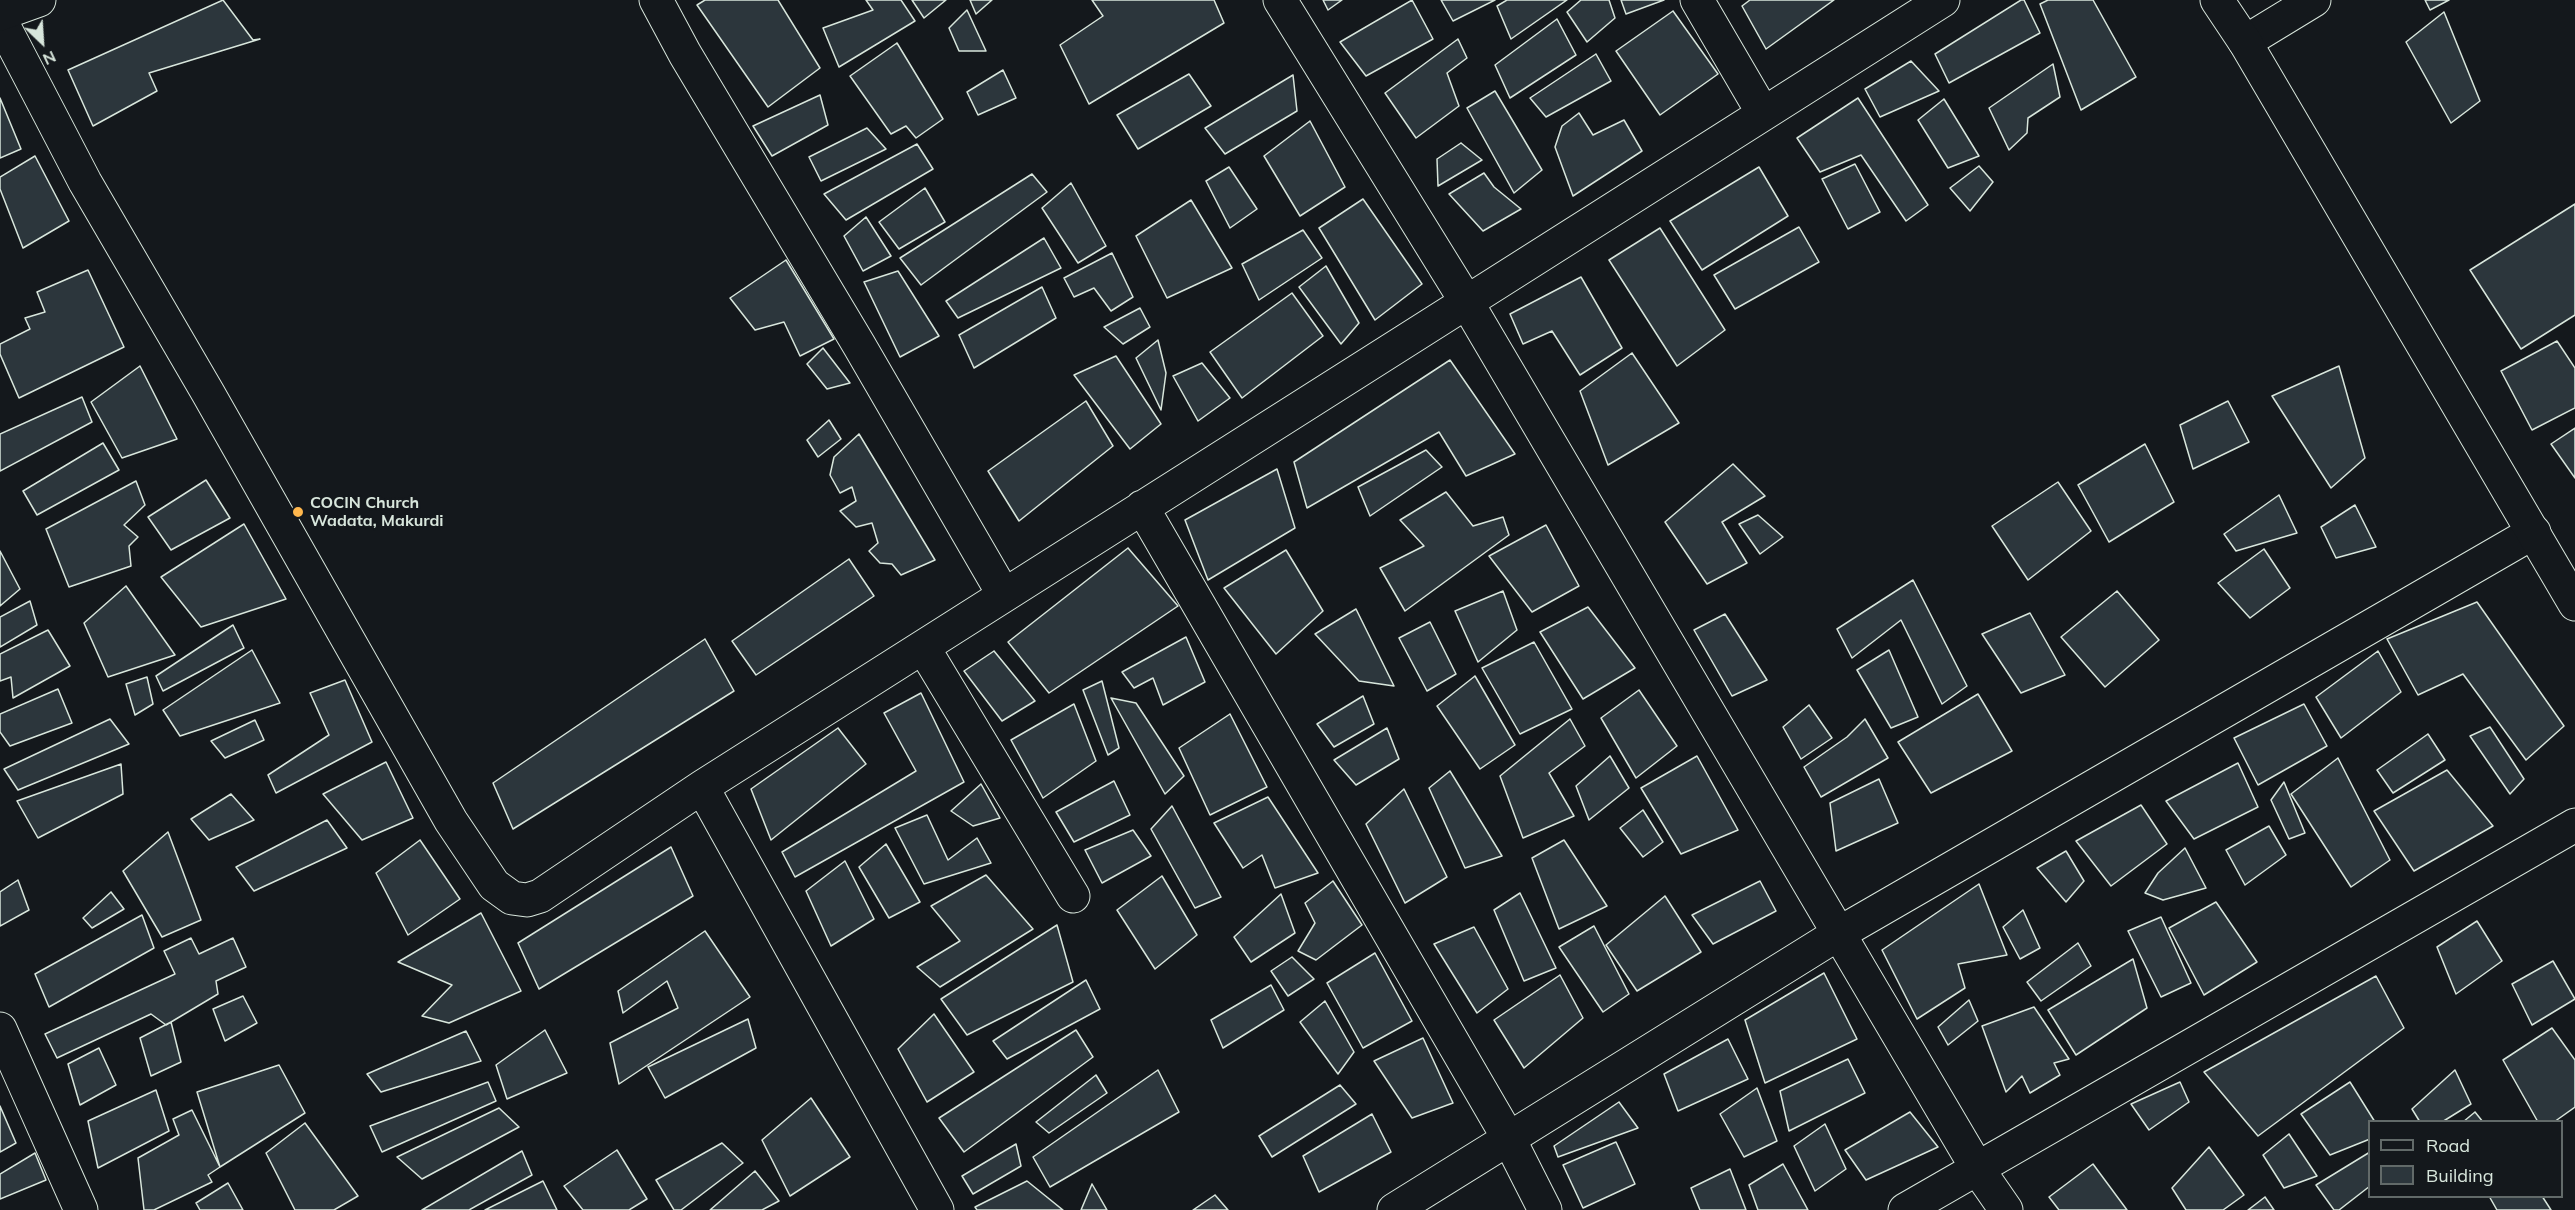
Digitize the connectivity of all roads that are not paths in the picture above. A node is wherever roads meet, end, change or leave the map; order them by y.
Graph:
1 (39, 0) edge
2 (656, 0) edge
3 (1280, 0) edge
4 (1696, 0) edge
5 (1943, 0) edge
6 (2217, 0) edge
7 (2314, 0) edge
8 (0, 14) edge
9 (0, 19) edge
10 (2245, 42) junction
11 (1763, 113) junction
12 (1466, 301) junction
13 (1142, 507) junction
14 (2534, 532) junction
15 (1004, 595) junction
16 (2575, 604) edge
17 (923, 647) junction
18 (702, 787) junction
19 (2575, 825) edge
20 (1073, 896) dead end
21 (1838, 934) junction
22 (0, 1029) edge
23 (1509, 1139) junction
24 (1977, 1168) junction
25 (81, 1210) edge
26 (937, 1210) edge
27 (1394, 1210) edge
28 (1545, 1210) edge
29 (1905, 1210) edge
30 (2006, 1210) edge

1 - 8 street
2 - 15 street
3 - 12 street
4 - 11 street
5 - 11 street
6 - 10 street
7 - 10 street
9 - 18 street
10 - 14 street
11 - 12 street
12 - 13 street
12 - 21 street
13 - 15 street
13 - 23 street
14 - 16 street
14 - 21 street
15 - 17 street
17 - 18 street
17 - 20 street
18 - 26 street
19 - 24 street
21 - 23 street
21 - 24 street
22 - 25 street
23 - 27 street
23 - 28 street
24 - 29 street
24 - 30 street

